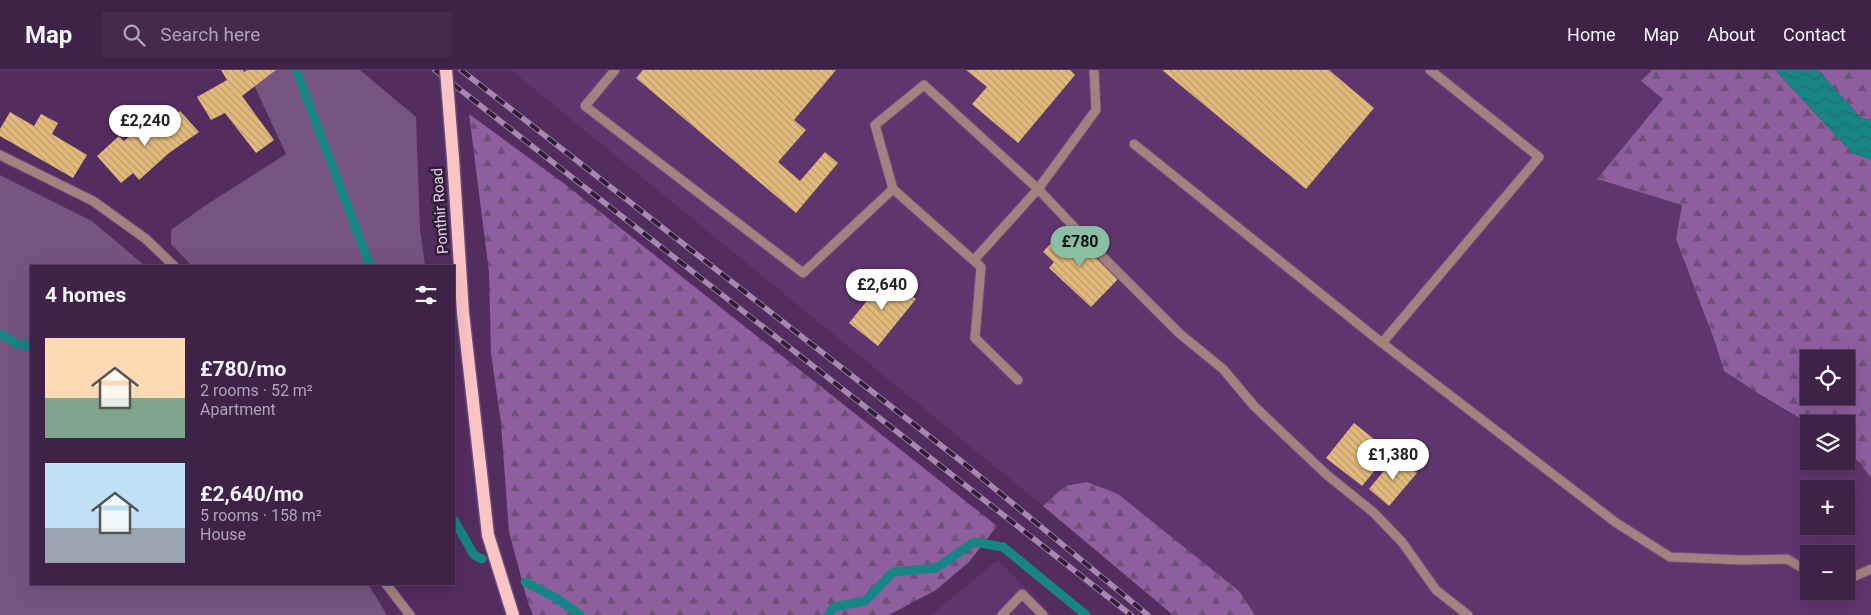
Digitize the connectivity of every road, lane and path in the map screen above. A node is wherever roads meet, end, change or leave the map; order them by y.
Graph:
1 (446, 70) edge
2 (615, 70) edge
3 (1094, 70) edge
4 (1430, 70) edge
5 (1134, 144) dead end
6 (0, 155) edge
7 (893, 189) junction
8 (1038, 189) junction
9 (974, 260) junction
10 (173, 265) edge
11 (1382, 343) junction
12 (1018, 380) dead end
13 (1800, 567) edge
14 (1871, 569) edge
15 (1855, 576) edge
16 (387, 585) edge
17 (410, 615) edge
18 (512, 615) edge
19 (1002, 615) edge
20 (1043, 615) edge
21 (1468, 615) edge

1 - 18 main road, Ponthir Road, bridge
2 - 7 street
3 - 8 street
4 - 11 street
5 - 11 street
6 - 10 street
7 - 8 street
7 - 9 street
8 - 9 street
8 - 21 street
9 - 12 street
11 - 13 street
14 - 15 street
16 - 17 street
19 - 20 street

